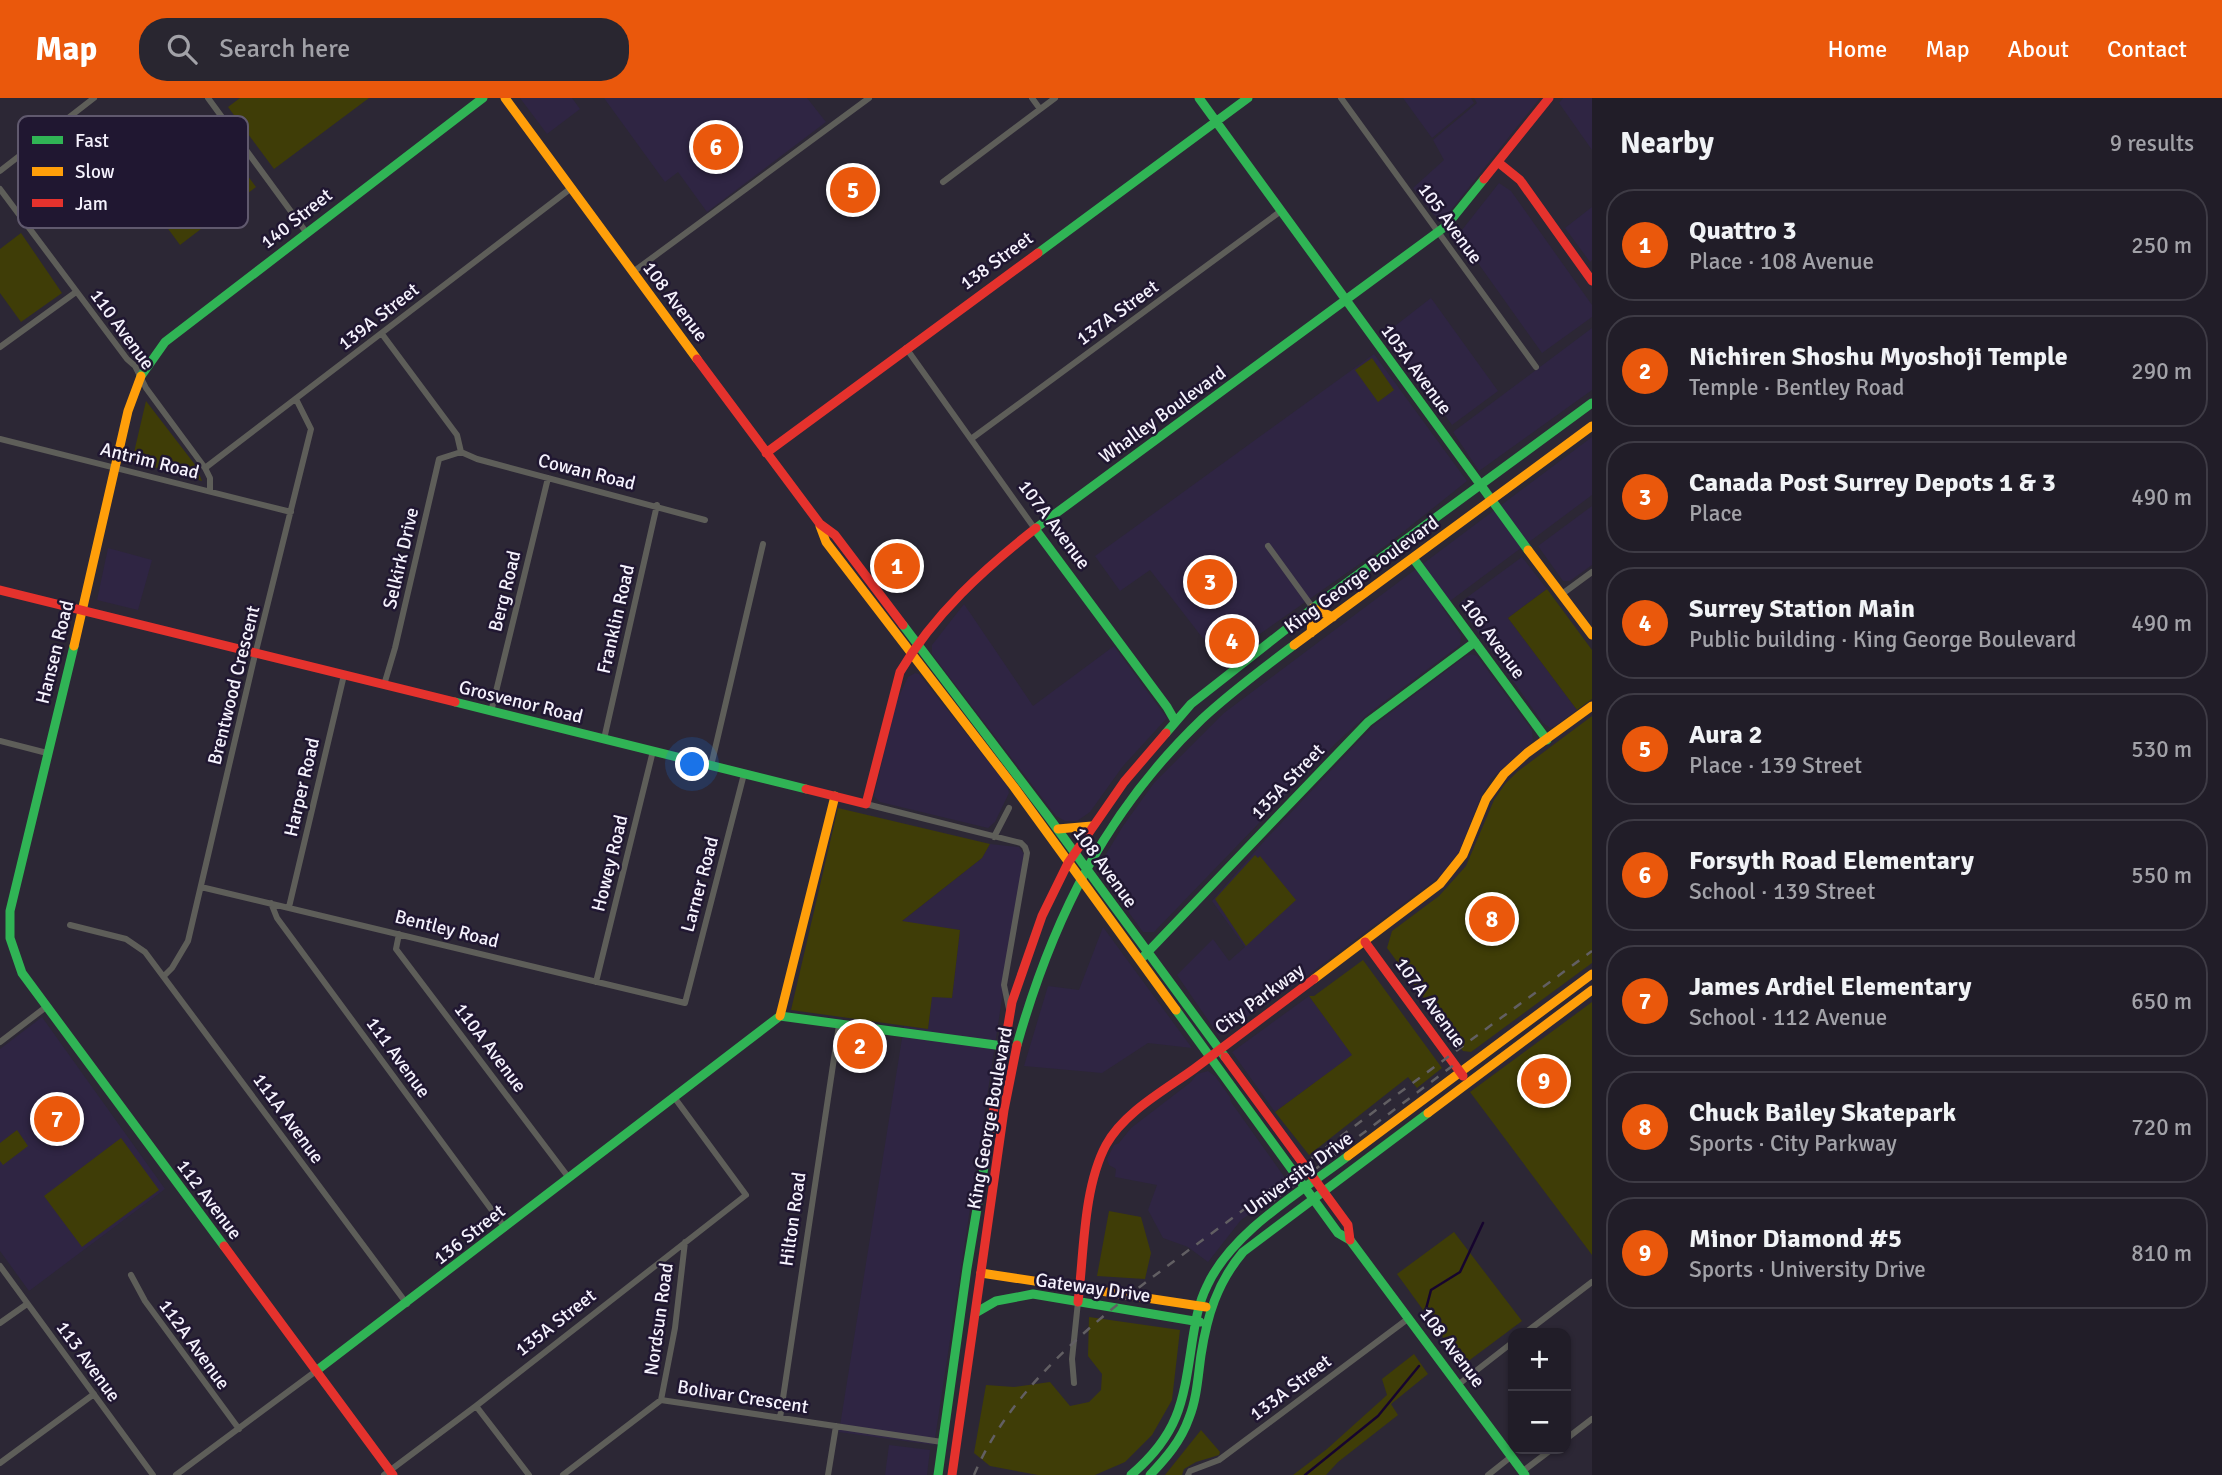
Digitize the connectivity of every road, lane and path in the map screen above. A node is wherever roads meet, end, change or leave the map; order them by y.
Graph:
1 (94, 98) edge
2 (208, 98) edge
3 (483, 98) edge
4 (505, 98) edge
5 (869, 98) edge
6 (1032, 98) edge
7 (1055, 98) edge
8 (1199, 98) edge
9 (1248, 98) edge
10 (1341, 98) edge
11 (1549, 98) edge
12 (1040, 109) junction
13 (71, 116) edge
14 (221, 116) edge
15 (1215, 121) junction
16 (248, 153) edge
17 (18, 157) edge
18 (1499, 163) junction
19 (0, 171) edge
20 (943, 182) dead end
21 (569, 189) junction
22 (0, 190) edge
23 (1281, 211) junction
24 (18, 214) edge
25 (28, 228) edge
26 (306, 232) junction
27 (1438, 233) junction
28 (633, 272) junction
29 (1592, 281) edge
30 (76, 292) junction
31 (1346, 301) junction
32 (382, 334) junction
33 (0, 347) edge
34 (906, 348) junction
35 (1536, 367) dead end
36 (141, 377) junction
37 (296, 400) junction
38 (1592, 403) edge
39 (1592, 426) edge
40 (0, 439) edge
41 (971, 439) junction
42 (461, 452) junction
43 (766, 453) junction
44 (115, 467) junction
45 (205, 468) junction
46 (548, 478) junction
47 (1480, 486) junction
48 (210, 491) junction
49 (1491, 500) junction
50 (657, 505) junction
51 (291, 512) junction
52 (705, 520) dead end
53 (820, 524) junction
54 (1035, 529) junction
55 (763, 544) dead end
56 (1268, 546) dead end
57 (1413, 558) junction
58 (1592, 572) edge
59 (0, 590) edge
60 (1562, 594) junction
61 (1313, 608) junction
62 (82, 611) junction
63 (1333, 617) junction
64 (1311, 633) junction
65 (1592, 635) edge
66 (1475, 642) junction
67 (918, 643) junction
68 (911, 653) junction
69 (256, 654) junction
70 (344, 675) junction
71 (384, 685) junction
72 (1592, 706) edge
73 (491, 712) junction
74 (1175, 721) junction
75 (604, 739) junction
76 (1547, 740) junction
77 (0, 741) edge
78 (653, 751) junction
79 (47, 753) junction
80 (711, 766) junction
81 (744, 774) junction
82 (835, 796) junction
83 (866, 804) junction
84 (1009, 808) dead end
85 (1092, 826) junction
86 (1058, 829) junction
87 (994, 836) junction
88 (1027, 853) joint
89 (1075, 853) junction
90 (1068, 863) junction
91 (1085, 868) junction
92 (1079, 878) junction
93 (201, 887) junction
94 (271, 903) junction
95 (289, 906) junction
96 (5, 910) edge
97 (70, 925) dead end
98 (399, 934) junction
99 (10, 938) joint
100 (1365, 942) junction
101 (1148, 953) junction
102 (1140, 961) junction
103 (1592, 974) edge
104 (164, 976) junction
105 (596, 982) junction
106 (1592, 990) edge
107 (685, 1003) joint
108 (46, 1007) junction
109 (1009, 1014) junction
110 (780, 1016) junction
111 (839, 1025) junction
112 (0, 1042) edge
113 (1003, 1046) junction
114 (1219, 1050) junction
115 (1210, 1057) junction
116 (1461, 1073) junction
117 (1468, 1083) junction
118 (674, 1097) junction
119 (569, 1178) junction
120 (1315, 1182) junction
121 (1306, 1189) junction
122 (1323, 1191) junction
123 (1313, 1199) junction
124 (505, 1228) junction
125 (1350, 1240) junction
126 (685, 1242) junction
127 (0, 1266) edge
128 (981, 1273) junction
129 (131, 1275) dead end
130 (1592, 1282) edge
131 (1080, 1289) junction
132 (1078, 1302) junction
133 (27, 1304) junction
134 (407, 1304) junction
135 (1199, 1307) junction
136 (1211, 1308) junction
137 (976, 1312) junction
138 (1409, 1318) junction
139 (1197, 1321) junction
140 (0, 1324) edge
141 (1208, 1324) junction
142 (1532, 1328) edge
143 (1508, 1346) edge
144 (316, 1371) junction
145 (1074, 1383) dead end
146 (1459, 1384) junction
147 (94, 1394) junction
148 (661, 1399) junction
149 (477, 1406) junction
150 (780, 1418) junction
151 (1592, 1419) edge
152 (836, 1426) junction
153 (239, 1429) junction
154 (1571, 1435) edge
155 (942, 1441) junction
156 (1546, 1454) edge
157 (1512, 1456) junction
158 (0, 1463) edge
159 (1524, 1473) edge
160 (389, 1474) edge
161 (153, 1475) edge
162 (176, 1475) edge
163 (529, 1475) edge
164 (563, 1475) edge
165 (828, 1475) edge
166 (940, 1475) edge
167 (952, 1475) edge
168 (1131, 1475) edge
169 (1150, 1475) edge
170 (1188, 1475) edge
171 (1488, 1475) edge

1 - 13 street
2 - 14 street
3 - 26 main road, 140 Street
4 - 21 main road, 108 Avenue
5 - 28 street
6 - 12 street
7 - 12 street
8 - 15 main road, 105A Avenue
9 - 15 main road, 138 Street
10 - 27 street, 105 Avenue
11 - 18 main road, Whalley Boulevard
12 - 20 street
15 - 23 main road, 105A Avenue
15 - 34 main road, 138 Street
16 - 26 street
17 - 19 street
18 - 27 main road, Whalley Boulevard
18 - 29 main road
21 - 28 main road, 108 Avenue
21 - 32 street, 139A Street
22 - 24 street, 110 Avenue
23 - 31 main road, 105A Avenue
23 - 41 street, 137A Street
25 - 30 street, 110 Avenue
26 - 36 main road, 140 Street
27 - 31 main road, Whalley Boulevard
27 - 35 street, 105 Avenue
28 - 43 main road, 108 Avenue
30 - 33 street
30 - 36 street, 110 Avenue
31 - 47 main road, 105A Avenue
31 - 54 main road, Whalley Boulevard
32 - 37 street, 139A Street
32 - 42 street
34 - 41 street, 107A Avenue
34 - 43 main road, 138 Street
36 - 44 main road, Hansen Road
36 - 45 street, 110 Avenue
37 - 45 street, 139A Street
37 - 51 street, Brentwood Crescent
38 - 47 main road, King George Boulevard
39 - 49 main road, King George Boulevard
40 - 44 street, Antrim Road
41 - 54 street, 107A Avenue
42 - 46 street, Cowan Road
42 - 71 street, Selkirk Drive
43 - 53 main road, 108 Avenue
44 - 48 street, Antrim Road
44 - 62 main road, Hansen Road
45 - 48 street, 110 Avenue
46 - 50 street, Cowan Road
46 - 73 street, Berg Road
47 - 49 main road, 105A Avenue
47 - 61 main road, King George Boulevard
48 - 51 street, Antrim Road
49 - 57 main road, King George Boulevard
49 - 60 main road, 105A Avenue
50 - 52 street, Cowan Road
50 - 75 street, Franklin Road
51 - 69 street, Brentwood Crescent
53 - 67 main road, 108 Avenue
53 - 68 main road, 108 Avenue
54 - 67 main road, Whalley Boulevard
54 - 74 main road, 107A Avenue
55 - 80 street
56 - 61 street
57 - 63 main road, King George Boulevard
57 - 66 main road, 106 Avenue
58 - 60 street
59 - 62 main road, Grosvenor Road
60 - 65 main road, 105A Avenue
61 - 63 main road
61 - 64 main road
61 - 74 main road, King George Boulevard
62 - 69 main road, Grosvenor Road
62 - 79 main road, Hansen Road
63 - 64 main road, King George Boulevard
64 - 91 main road, King George Boulevard
66 - 76 main road, 106 Avenue
66 - 101 main road, 135A Street
67 - 68 main road, Whalley Boulevard
67 - 86 main road, 108 Avenue
68 - 83 main road, Whalley Boulevard
68 - 90 main road, 108 Avenue
69 - 70 main road, Grosvenor Road
69 - 93 street, Brentwood Crescent
70 - 71 main road, Grosvenor Road
70 - 95 street, Harper Road
71 - 73 main road, Grosvenor Road
72 - 76 main road, City Parkway
73 - 75 main road, Grosvenor Road
74 - 85 main road, King George Boulevard
75 - 78 main road, Grosvenor Road
76 - 100 main road, City Parkway
77 - 79 street
78 - 80 main road, Grosvenor Road
78 - 105 street, Howey Road
79 - 96 main road, Hansen Road
80 - 81 main road, Grosvenor Road
81 - 82 main road, Grosvenor Road
81 - 107 street, Larner Road
82 - 83 main road, Grosvenor Road
82 - 110 main road
83 - 87 street, Grosvenor Road
84 - 87 street
85 - 86 main road
85 - 89 main road, King George Boulevard
86 - 89 main road, 108 Avenue
87 - 88 street, Grosvenor Road
88 - 109 street, King George Boulevard
89 - 90 main road, King George Boulevard
89 - 91 main road, 108 Avenue
90 - 92 main road, 108 Avenue
90 - 109 main road, King George Boulevard
91 - 92 main road, King George Boulevard
91 - 101 main road, 108 Avenue
92 - 102 main road, 108 Avenue
92 - 128 main road, King George Boulevard
93 - 94 street, Bentley Road
93 - 104 street, Brentwood Crescent
94 - 95 street, Bentley Road
94 - 124 street, 111 Avenue
95 - 98 street, Bentley Road
96 - 99 main road, Hansen Road
97 - 104 street, 111A Avenue
98 - 105 street, Bentley Road
98 - 119 street, 110A Avenue
99 - 108 main road, 112 Avenue
100 - 114 main road, City Parkway
100 - 116 main road, 107A Avenue
101 - 102 main road, 135A Street
101 - 114 main road, 108 Avenue
102 - 115 main road, 108 Avenue
103 - 116 main road, University Drive
104 - 134 street, 111A Avenue
105 - 107 street, Bentley Road
106 - 117 main road, University Drive
108 - 112 street
108 - 144 main road, 112 Avenue
109 - 113 main road, King George Boulevard
110 - 111 main road
110 - 118 main road, 136 Street
111 - 113 main road
111 - 150 street, Hilton Road
113 - 155 main road, King George Boulevard
114 - 115 main road, City Parkway
114 - 120 main road, 108 Avenue
115 - 121 main road, 108 Avenue
115 - 131 main road, City Parkway
116 - 117 main road, 107A Avenue
116 - 120 main road, University Drive
117 - 122 main road, University Drive
118 - 119 main road, 136 Street
118 - 126 street, 135A Street
119 - 124 main road, 136 Street
120 - 121 main road, University Drive
120 - 122 main road, 108 Avenue
121 - 123 main road, 108 Avenue
121 - 135 main road, University Drive
122 - 123 main road, University Drive
122 - 125 main road, 108 Avenue
123 - 125 main road, 108 Avenue
123 - 136 main road, University Drive
124 - 134 main road, 136 Street
125 - 138 main road, 108 Avenue
126 - 148 street, Nordsun Road
126 - 149 street, 135A Street
127 - 133 street, 113 Avenue
128 - 131 main road, Gateway Drive
128 - 137 main road, King George Boulevard
129 - 153 street, 112A Avenue
130 - 142 street
131 - 132 main road, City Parkway
131 - 135 main road, Gateway Drive
132 - 137 main road, Gateway Drive
132 - 139 main road, Gateway Drive
132 - 145 street, City Parkway
133 - 140 street
133 - 147 street, 113 Avenue
134 - 144 main road, 136 Street
135 - 136 main road, Gateway Drive
135 - 139 main road, University Drive
136 - 141 main road, University Drive
137 - 167 main road, King George Boulevard
138 - 146 main road, 108 Avenue
138 - 170 street, 133A Street
139 - 141 main road, Gateway Drive
139 - 168 main road, University Drive
141 - 169 main road, University Drive
143 - 146 street
144 - 153 street, 136 Street
144 - 160 main road, 112 Avenue
146 - 157 main road, 108 Avenue
147 - 158 street
147 - 161 street, 113 Avenue
148 - 150 street, Bolivar Crescent
148 - 164 street, Bolivar Crescent
149 - 160 street, 135A Street
149 - 163 street
150 - 152 street, Bolivar Crescent
151 - 154 street
152 - 155 street, Bolivar Crescent
152 - 165 street
153 - 162 street, 136 Street
155 - 166 main road, King George Boulevard
156 - 159 street
157 - 159 main road, 108 Avenue
157 - 171 street

